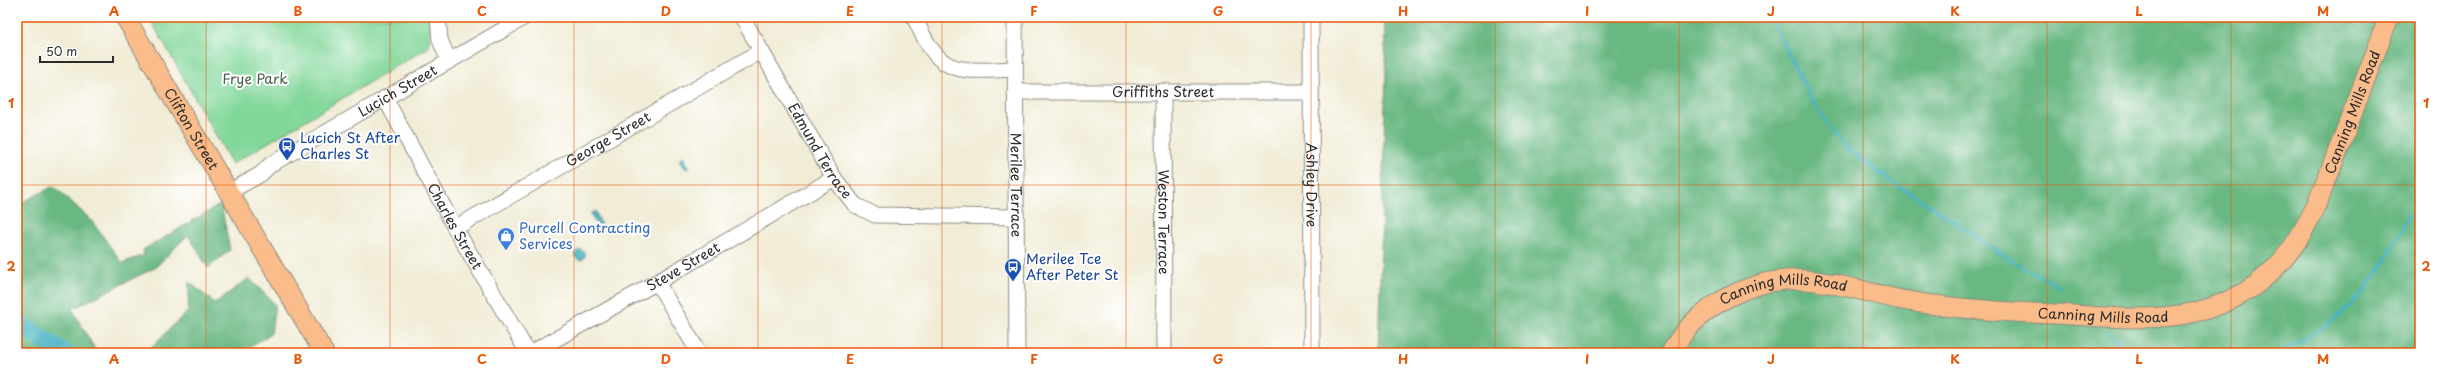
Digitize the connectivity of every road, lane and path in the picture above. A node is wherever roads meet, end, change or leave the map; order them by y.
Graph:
1 (125, 17) edge
2 (133, 17) edge
3 (438, 17) edge
4 (525, 17) edge
5 (742, 17) edge
6 (914, 17) edge
7 (1015, 17) edge
8 (1311, 17) edge
9 (2389, 17) edge
10 (761, 51) junction
11 (448, 61) junction
12 (1015, 69) junction
13 (1163, 91) junction
14 (1015, 92) junction
15 (1311, 92) junction
16 (385, 98) junction
17 (834, 178) junction
18 (231, 187) junction
19 (1016, 217) junction
20 (455, 228) junction
21 (657, 282) junction
22 (324, 353) edge
23 (529, 353) edge
24 (699, 353) edge
25 (1017, 353) edge
26 (1164, 353) edge
27 (1312, 353) edge
28 (1671, 353) edge

1 - 18 main road, Clifton Street
2 - 18 main road, Clifton Street
3 - 11 street
4 - 11 street, Lucich Street
5 - 10 street, Edmund Terrace
6 - 12 street
7 - 12 street, Merilee Terrace
8 - 15 street, Ashley Drive
9 - 28 main road, Canning Mills Road
10 - 17 street, Edmund Terrace
10 - 20 street, George Street
11 - 16 street, Lucich Street
12 - 14 street, Merilee Terrace
13 - 14 street, Griffiths Street
13 - 15 street, Griffiths Street
13 - 26 street, Weston Terrace
14 - 19 street, Merilee Terrace
15 - 27 street, Ashley Drive
16 - 18 street, Lucich Street
16 - 20 street, Charles Street
17 - 19 street, Edmund Terrace
17 - 21 street, Steve Street
18 - 22 main road, Clifton Street
19 - 25 street, Merilee Terrace
20 - 23 street, Charles Street
21 - 23 street, Steve Street
21 - 24 street

